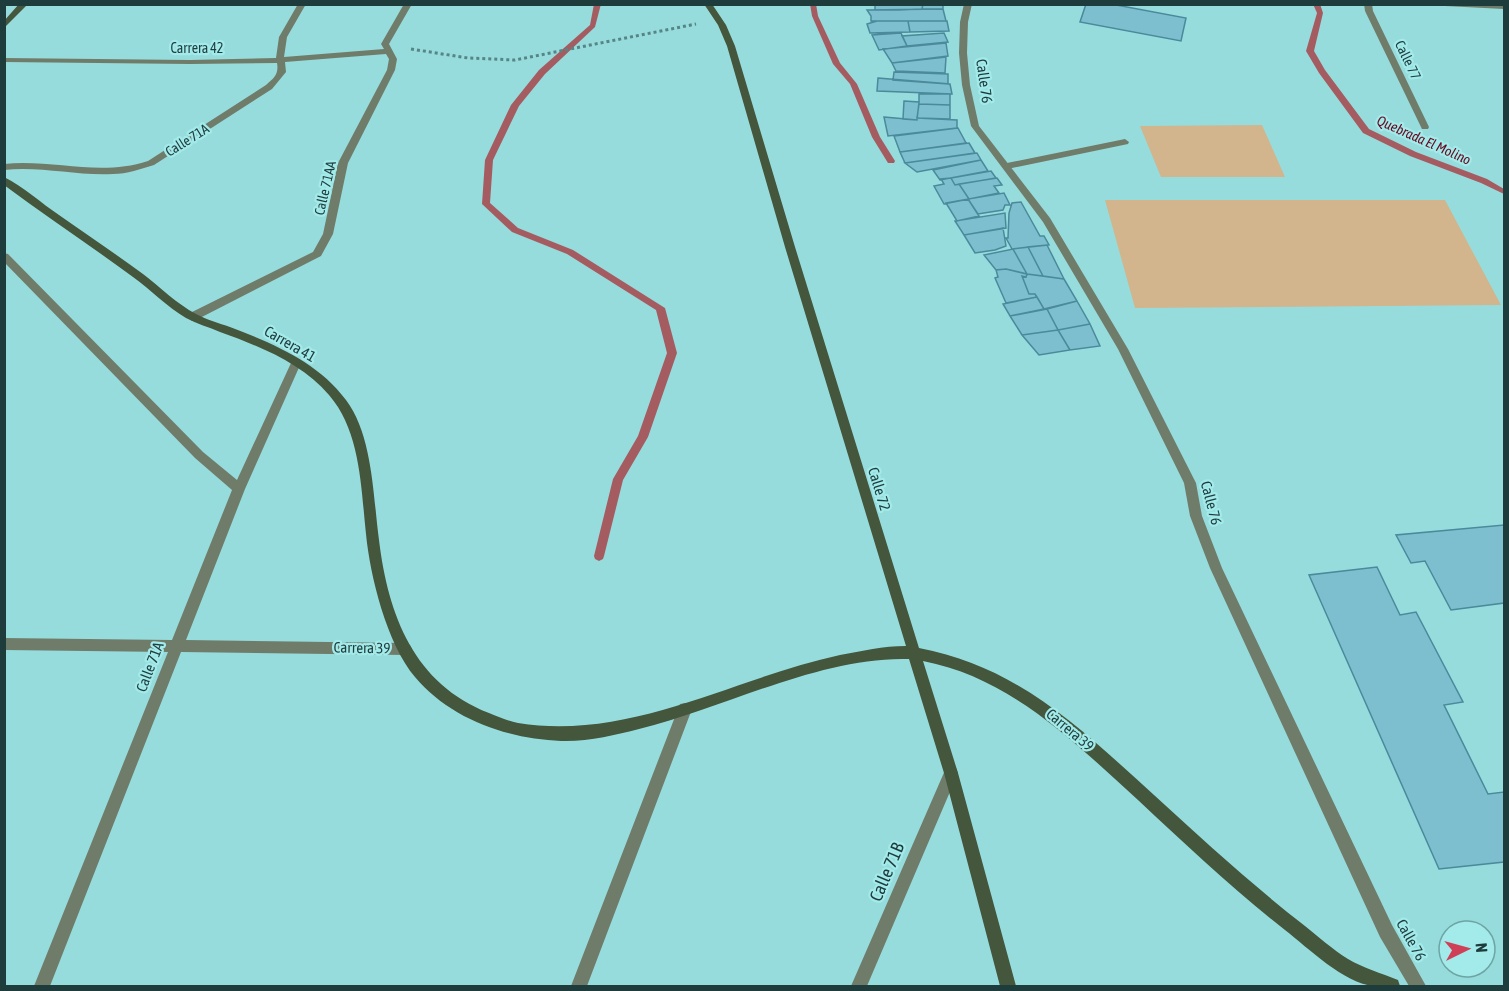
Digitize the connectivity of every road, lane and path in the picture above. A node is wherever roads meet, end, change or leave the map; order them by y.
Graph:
1 (24, 4) edge
2 (302, 4) edge
3 (408, 4) edge
4 (708, 4) edge
5 (968, 4) edge
6 (1368, 4) edge
7 (1445, 4) edge
8 (1504, 7) edge
9 (701, 23) dead end
10 (4, 26) edge
11 (389, 51) junction
12 (4, 60) edge
13 (282, 60) junction
14 (1425, 127) dead end
15 (1125, 142) dead end
16 (1007, 166) junction
17 (4, 167) edge
18 (4, 180) edge
19 (4, 256) edge
20 (192, 317) junction
21 (296, 363) junction
22 (238, 489) junction
23 (4, 644) edge
24 (176, 646) junction
25 (405, 649) junction
26 (913, 653) junction
27 (685, 709) junction
28 (951, 773) junction
29 (42, 987) edge
30 (579, 987) edge
31 (859, 987) edge
32 (1008, 987) edge
33 (1392, 987) edge
34 (1418, 987) edge

1 - 10 main road
2 - 13 street, Calle 71A
3 - 11 street, Calle 71AA
4 - 26 main road, Calle 72
5 - 16 street, Calle 76
6 - 14 street, Calle 77
7 - 8 street
9 - 11 path
11 - 13 street, Carrera 42
11 - 20 street, Calle 71AA
12 - 13 street, Carrera 42
13 - 17 street, Calle 71A
15 - 16 street
16 - 34 street, Calle 76
18 - 20 main road, Carrera 41
19 - 22 street
20 - 21 main road, Carrera 41
21 - 22 street, Calle 71A
21 - 25 main road, Carrera 41
22 - 24 street, Calle 71A
23 - 24 street, Carrera 39
24 - 25 street, Carrera 39
24 - 29 street, Calle 71A
25 - 27 main road, Carrera 39
26 - 27 main road, Carrera 39
26 - 28 main road, Calle 72
26 - 33 main road, Carrera 39
27 - 30 street
28 - 31 street, Calle 71B
28 - 32 main road, Calle 72

